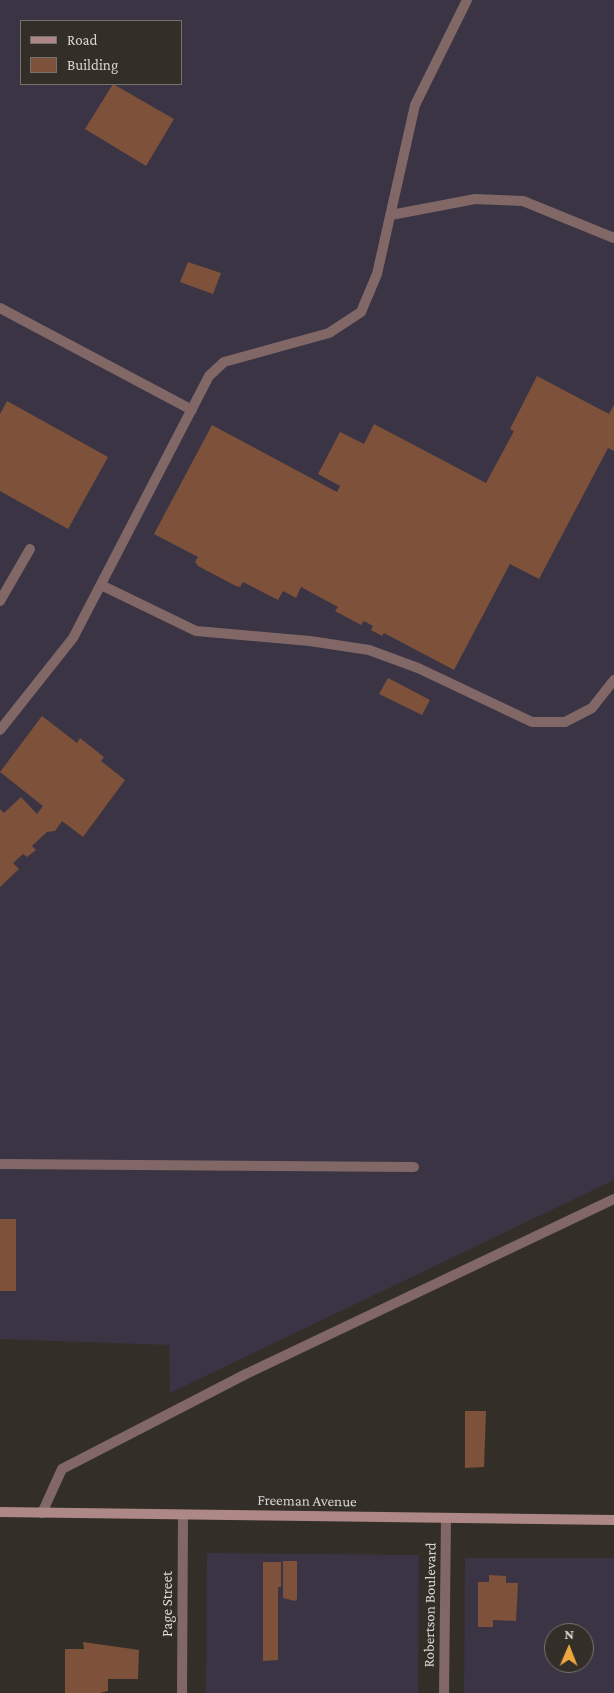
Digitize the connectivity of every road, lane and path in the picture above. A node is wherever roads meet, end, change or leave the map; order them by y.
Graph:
1 (467, 0) edge
2 (390, 215) junction
3 (614, 238) edge
4 (0, 308) edge
5 (192, 410) junction
6 (30, 549) dead end
7 (101, 584) junction
8 (0, 601) edge
9 (614, 680) edge
10 (0, 730) edge
11 (0, 1164) edge
12 (414, 1167) dead end
13 (614, 1199) edge
14 (0, 1512) edge
15 (42, 1513) junction
16 (183, 1515) junction
17 (446, 1518) junction
18 (614, 1520) edge
19 (182, 1693) edge
20 (444, 1693) edge

1 - 2 street
2 - 3 street
2 - 5 street
4 - 5 street
5 - 7 street
6 - 8 street
7 - 9 street
7 - 10 street
11 - 12 street
13 - 15 street
14 - 15 street, Freeman Avenue
15 - 16 street, Freeman Avenue
16 - 17 street, Freeman Avenue
16 - 19 street, Page Street
17 - 18 street, Freeman Avenue
17 - 20 street, Robertson Boulevard

